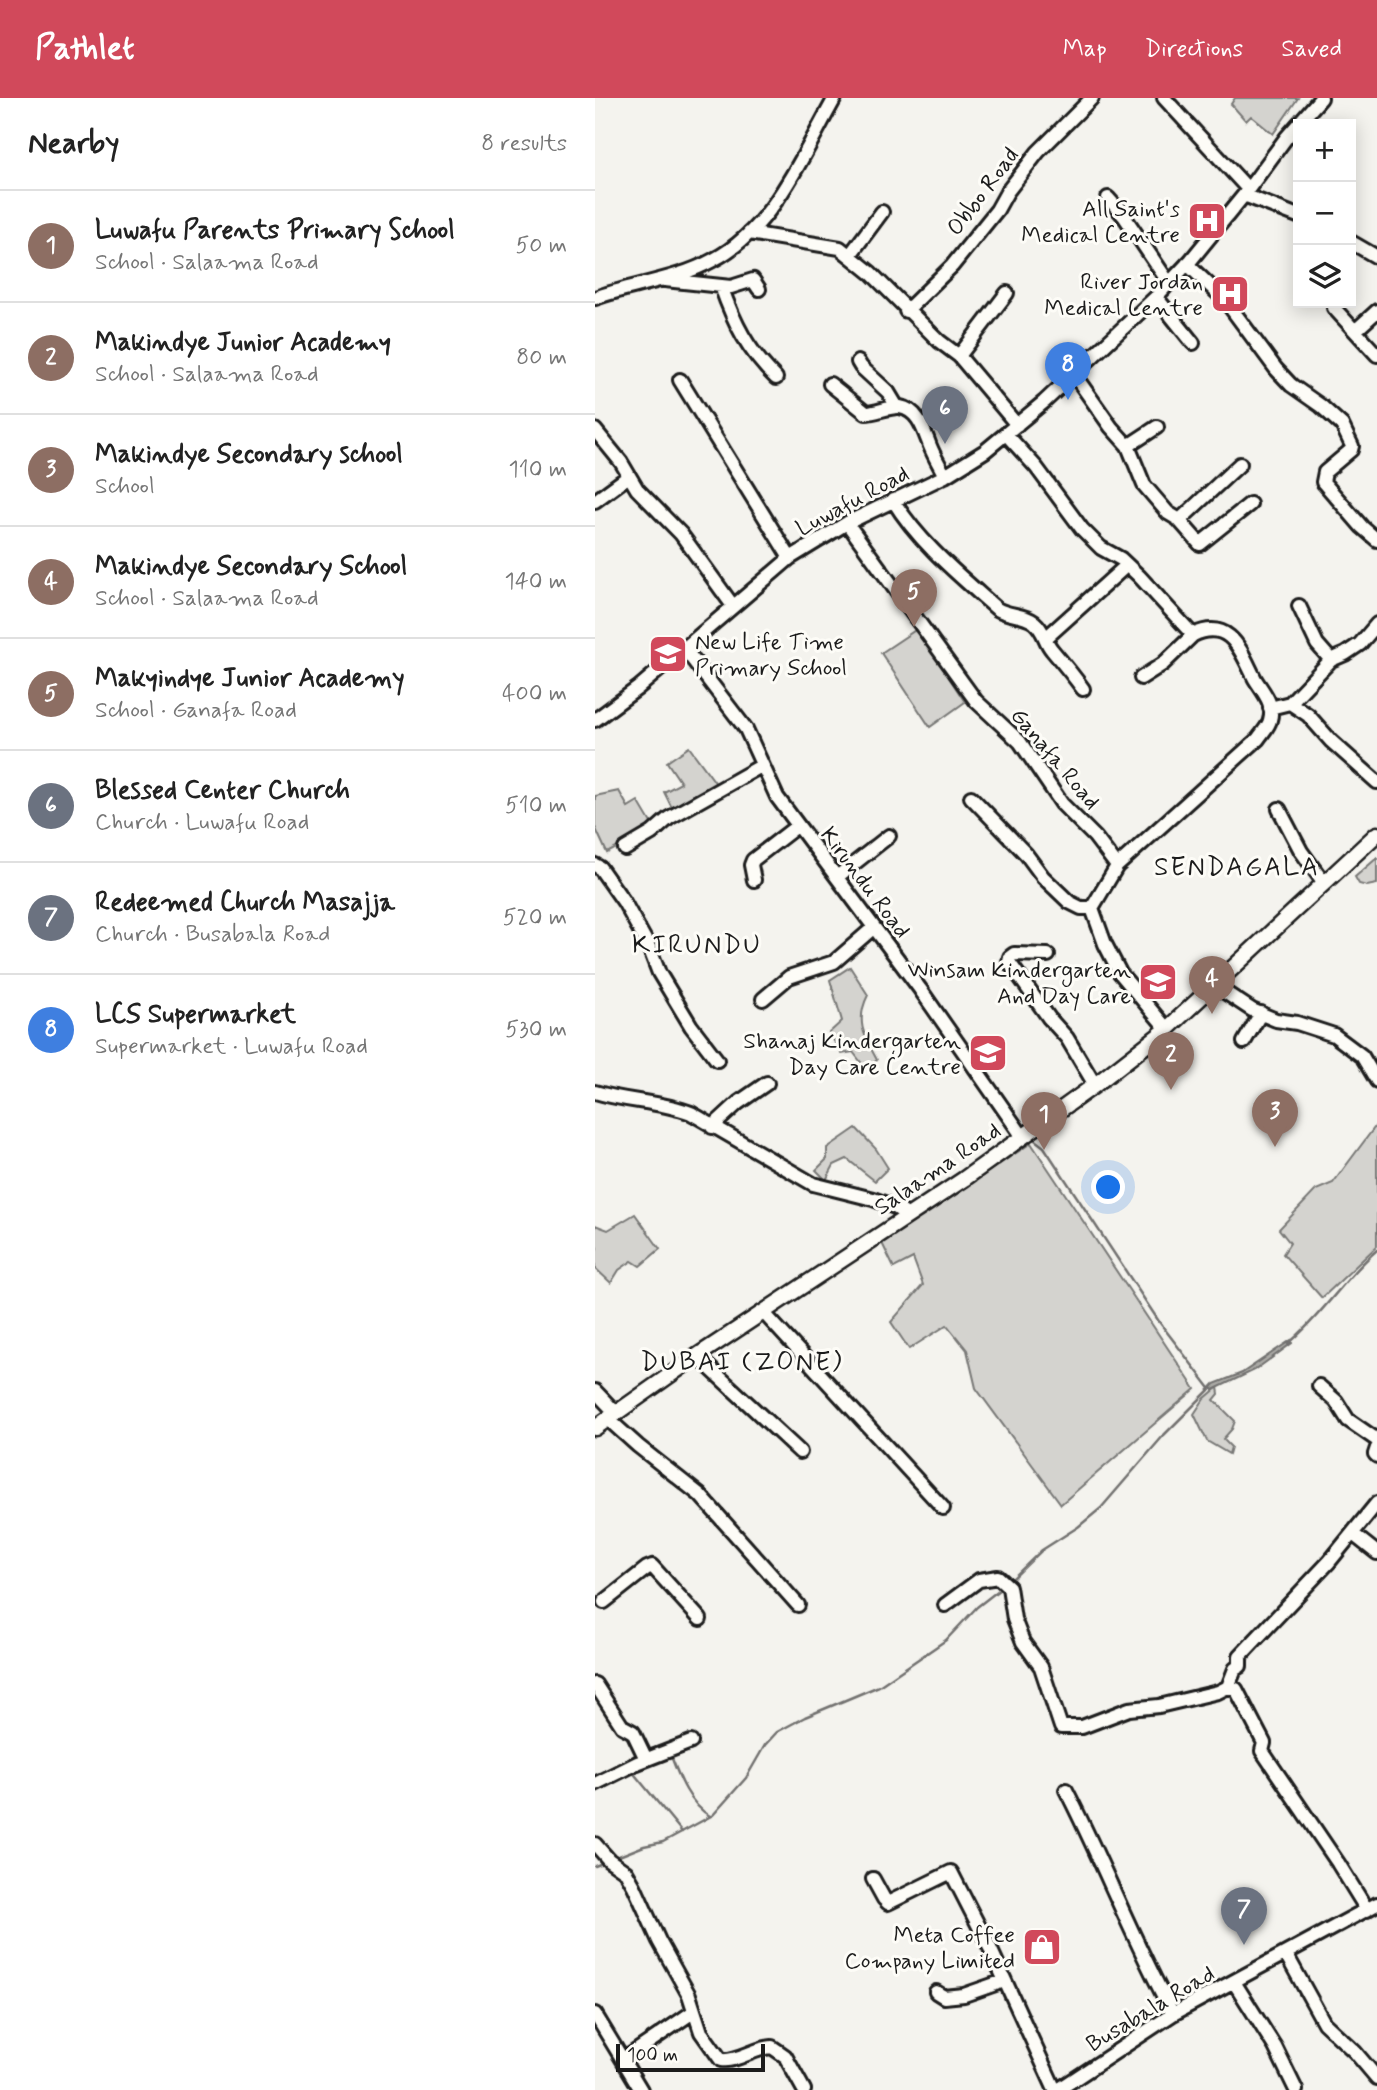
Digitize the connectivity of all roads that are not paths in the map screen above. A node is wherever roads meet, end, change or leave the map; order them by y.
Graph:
1 (835, 98) edge
2 (1092, 98) edge
3 (1164, 98) edge
4 (1321, 98) edge
5 (1246, 192) junction
6 (1108, 198) dead end
7 (1293, 210) edge
8 (882, 212) dead end
9 (749, 233) junction
10 (1356, 245) edge
11 (849, 255) junction
12 (1377, 257) edge
13 (1187, 264) junction
14 (657, 280) junction
15 (1169, 283) junction
16 (721, 286) junction
17 (759, 289) dead end
18 (1007, 293) dead end
19 (1156, 297) junction
20 (595, 298) edge
21 (1334, 308) dead end
22 (906, 311) junction
23 (1377, 312) edge
24 (1355, 331) junction
25 (1193, 343) dead end
26 (1377, 355) edge
27 (959, 356) junction
28 (858, 362) dead end
29 (1073, 373) junction
30 (776, 378) dead end
31 (680, 380) dead end
32 (830, 384) dead end
33 (897, 407) junction
34 (1157, 427) dead end
35 (1011, 429) junction
36 (595, 430) edge
37 (1128, 446) junction
38 (1240, 464) dead end
39 (629, 476) junction
40 (945, 476) junction
41 (894, 500) junction
42 (595, 501) edge
43 (1250, 505) dead end
44 (1178, 519) junction
45 (846, 523) junction
46 (1377, 540) edge
47 (790, 558) junction
48 (1128, 565) junction
49 (733, 606) junction
50 (1299, 606) dead end
51 (1377, 624) edge
52 (1192, 635) junction
53 (1047, 637) junction
54 (684, 648) junction
55 (1331, 660) junction
56 (1141, 678) dead end
57 (1083, 690) dead end
58 (1290, 703) junction
59 (1270, 708) junction
60 (595, 720) edge
61 (761, 766) junction
62 (1377, 782) edge
63 (971, 797) dead end
64 (1279, 809) dead end
65 (797, 826) junction
66 (1377, 834) edge
67 (889, 836) dead end
68 (625, 849) dead end
69 (595, 865) edge
70 (1117, 866) junction
71 (837, 877) junction
72 (754, 880) dead end
73 (1324, 883) junction
74 (1092, 908) junction
75 (873, 928) junction
76 (1048, 955) dead end
77 (1214, 985) junction
78 (763, 999) dead end
79 (1261, 1013) junction
80 (1167, 1029) junction
81 (1244, 1042) dead end
82 (717, 1060) dead end
83 (1377, 1081) edge
84 (767, 1083) dead end
85 (1095, 1085) junction
86 (595, 1092) edge
87 (712, 1127) junction
88 (1023, 1137) junction
89 (908, 1216) junction
90 (763, 1312) junction
91 (697, 1356) junction
92 (1319, 1386) dead end
93 (595, 1391) edge
94 (612, 1416) junction
95 (595, 1428) edge
96 (1377, 1440) edge
97 (1377, 1448) edge
98 (800, 1452) dead end
99 (1377, 1456) edge
100 (1377, 1503) edge
101 (943, 1508) dead end
102 (1353, 1534) junction
103 (1377, 1553) edge
104 (604, 1602) dead end
105 (798, 1605) dead end
106 (945, 1605) dead end
107 (701, 1619) dead end
108 (595, 1684) edge
109 (1228, 1687) junction
110 (691, 1742) dead end
111 (646, 1759) junction
112 (595, 1784) edge
113 (1066, 1790) dead end
114 (595, 1844) edge
115 (873, 1879) dead end
116 (1372, 1907) edge
117 (1286, 1954) junction
118 (1005, 1981) junction
119 (1234, 1982) junction
120 (936, 1992) dead end
121 (693, 2012) junction
122 (595, 2014) edge
123 (1173, 2014) junction
124 (623, 2060) junction
125 (1377, 2078) edge
126 (641, 2090) edge
127 (804, 2090) edge
128 (1056, 2090) edge
129 (1296, 2090) edge

1 - 9 street
2 - 22 street, Obbo Road
3 - 5 street
4 - 5 street, Luwafu Road
5 - 7 street
5 - 13 street, Luwafu Road
6 - 15 street
8 - 11 street
9 - 11 street
9 - 14 street
10 - 12 street
11 - 22 street
13 - 15 street, Luwafu Road
13 - 46 street
14 - 16 street
14 - 20 street
15 - 19 street, Luwafu Road
16 - 17 street
16 - 30 street
18 - 27 street
19 - 25 street
19 - 29 street, Luwafu Road
21 - 24 street
22 - 27 street
23 - 24 street
24 - 26 street
27 - 35 street
28 - 33 street
29 - 35 street, Luwafu Road
29 - 37 street
31 - 47 street
32 - 33 street
33 - 40 street
34 - 37 street
35 - 40 street, Luwafu Road
35 - 48 street
36 - 39 street
37 - 44 street
38 - 44 street
39 - 42 street
39 - 49 street
40 - 41 street, Luwafu Road
41 - 45 street, Luwafu Road
41 - 53 street
43 - 44 street
45 - 47 street, Luwafu Road
45 - 70 street, Ganafa Road
47 - 49 street, Luwafu Road
48 - 52 street
48 - 53 street
49 - 54 street, Luwafu Road
50 - 55 street
51 - 55 street
52 - 56 street
52 - 59 street
53 - 57 street
54 - 60 street, Luwafu Road
54 - 61 street, Kirundu Road
55 - 58 street
58 - 59 street
58 - 62 street
59 - 70 street
61 - 65 street, Kirundu Road
61 - 68 street
63 - 74 street
64 - 73 street
65 - 71 street, Kirundu Road
65 - 72 street
66 - 73 main road, Salaama Road
67 - 71 street
69 - 82 street
70 - 74 street
71 - 75 street, Kirundu Road
73 - 77 main road, Salaama Road
74 - 80 street
75 - 78 street
75 - 88 street, Kirundu Road
76 - 85 street
77 - 79 street
77 - 80 main road, Salaama Road
79 - 81 street
79 - 83 street
80 - 85 main road, Salaama Road
84 - 87 street
85 - 88 main road, Salaama Road
86 - 87 street
87 - 89 street
88 - 89 main road, Salaama Road
89 - 90 main road, Salaama Road
90 - 91 main road, Salaama Road
90 - 101 street
91 - 94 main road, Salaama Road
91 - 98 street
92 - 96 street
93 - 94 street
94 - 95 main road, Salaama Road
94 - 105 street
97 - 99 street
100 - 102 street
102 - 103 street
102 - 109 street
104 - 107 street
106 - 109 street
108 - 111 street
109 - 116 street
110 - 111 street
111 - 112 street
113 - 123 street
114 - 121 street
115 - 118 street
116 - 117 street, Busabala Road
117 - 119 street, Busabala Road
117 - 125 street
118 - 120 street
118 - 128 street
119 - 123 street, Busabala Road
119 - 129 street
121 - 124 street
121 - 127 street
122 - 124 street
123 - 128 street, Busabala Road
124 - 126 street

